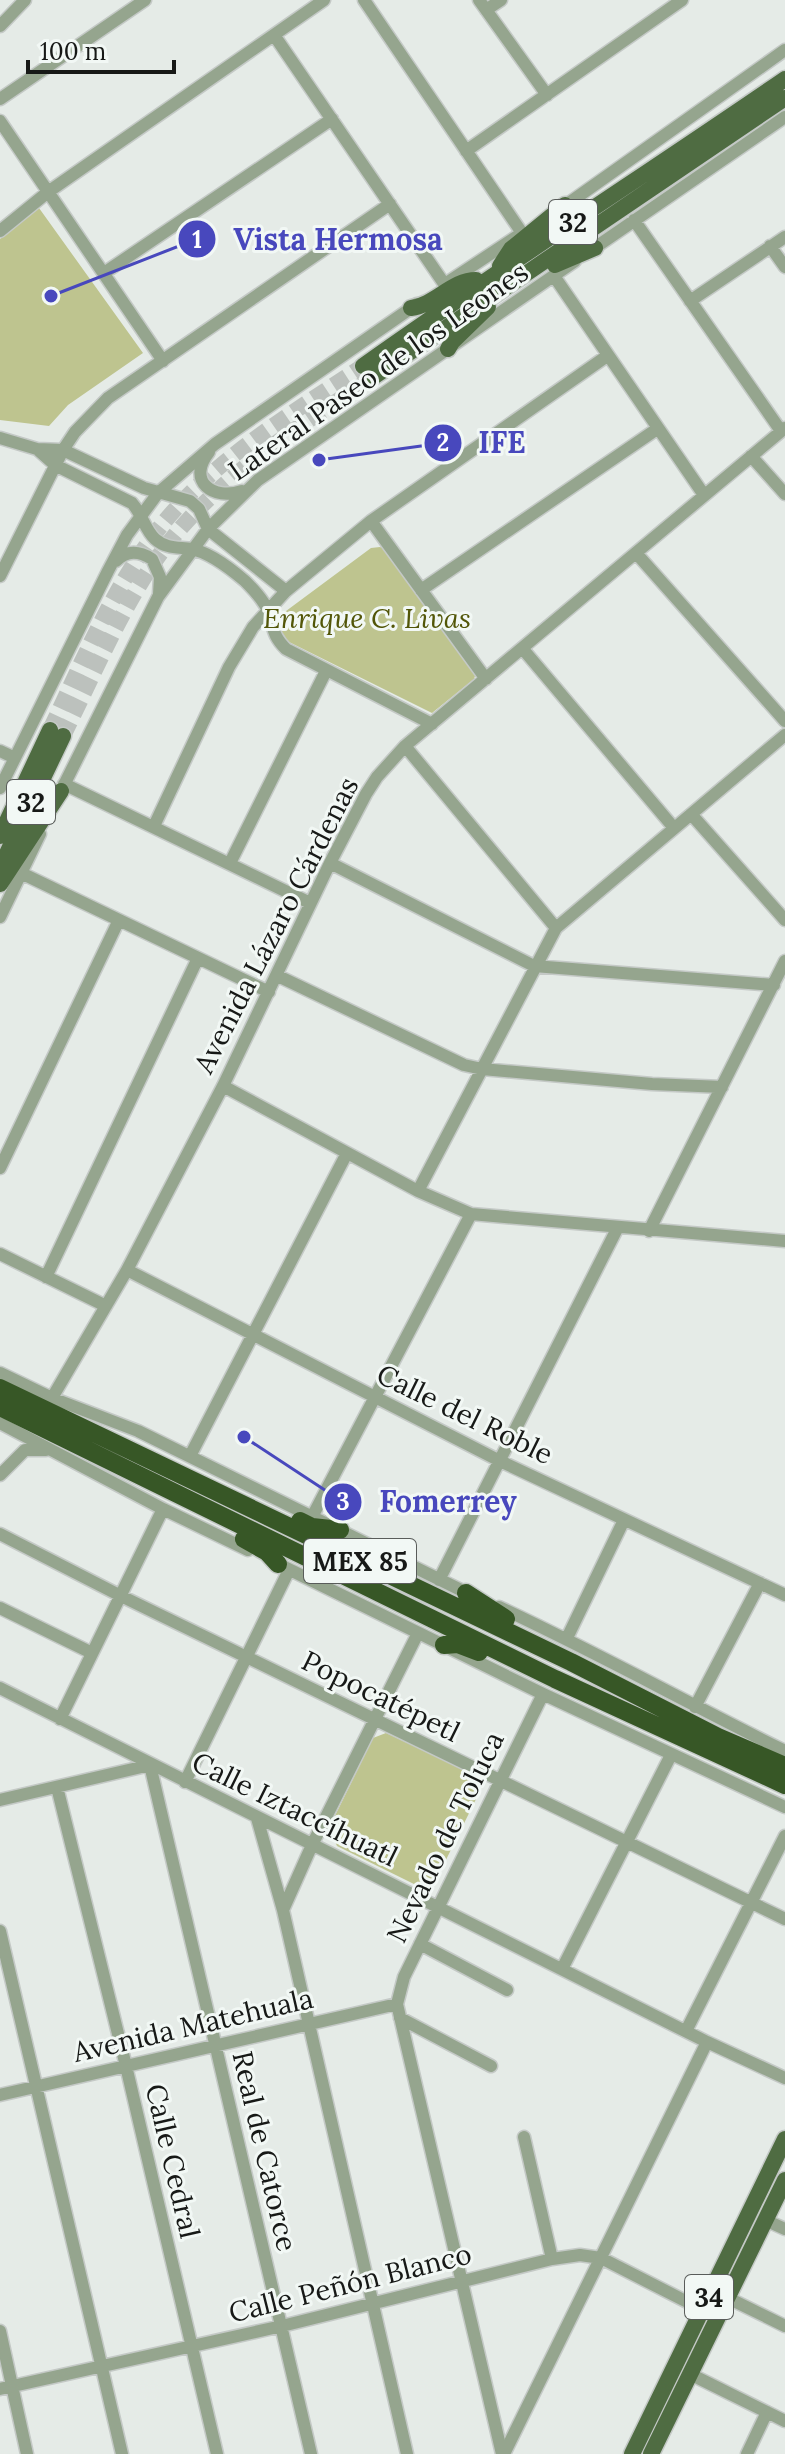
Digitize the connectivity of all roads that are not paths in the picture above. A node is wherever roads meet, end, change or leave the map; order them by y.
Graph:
1 (25, 0) edge
2 (145, 0) edge
3 (324, 0) edge
4 (364, 0) edge
5 (501, 0) edge
6 (682, 0) edge
7 (482, 5) edge
8 (0, 26) edge
9 (274, 35) junction
10 (785, 50) edge
11 (785, 79) edge
12 (547, 95) junction
13 (785, 98) edge
14 (0, 99) edge
15 (785, 117) edge
16 (332, 119) junction
17 (0, 121) edge
18 (466, 151) junction
19 (48, 192) junction
20 (390, 204) junction
21 (565, 205) junction
22 (634, 220) junction
23 (0, 231) edge
24 (522, 233) junction
25 (785, 237) edge
26 (770, 246) junction
27 (595, 248) junction
28 (785, 267) edge
29 (531, 270) junction
30 (499, 271) junction
31 (104, 273) junction
32 (554, 276) junction
33 (482, 281) junction
34 (445, 285) junction
35 (498, 291) junction
36 (690, 301) junction
37 (411, 308) junction
38 (448, 349) junction
39 (607, 356) junction
40 (163, 361) junction
41 (657, 429) junction
42 (783, 430) edge
43 (0, 438) edge
44 (215, 444) junction
45 (37, 449) junction
46 (63, 450) junction
47 (751, 456) junction
48 (55, 465) junction
49 (248, 489) junction
50 (158, 493) junction
51 (785, 494) edge
52 (704, 495) junction
53 (142, 513) junction
54 (371, 521) junction
55 (208, 529) junction
56 (193, 549) junction
57 (636, 553) junction
58 (108, 571) junction
59 (0, 576) edge
60 (421, 590) junction
61 (286, 591) junction
62 (158, 597) junction
63 (268, 611) junction
64 (522, 648) junction
65 (326, 671) junction
66 (486, 679) junction
67 (785, 721) edge
68 (432, 724) junction
69 (785, 735) edge
70 (405, 746) junction
71 (0, 751) edge
72 (15, 758) junction
73 (26, 780) junction
74 (0, 788) edge
75 (62, 788) junction
76 (0, 808) edge
77 (691, 814) junction
78 (154, 826) junction
79 (674, 828) junction
80 (0, 836) edge
81 (230, 863) junction
82 (330, 863) junction
83 (0, 868) edge
84 (21, 873) junction
85 (0, 884) edge
86 (310, 903) junction
87 (0, 917) edge
88 (119, 920) junction
89 (785, 920) edge
90 (556, 928) junction
91 (198, 958) junction
92 (785, 961) edge
93 (534, 966) junction
94 (278, 976) junction
95 (774, 985) junction
96 (269, 992) junction
97 (482, 1069) junction
98 (223, 1086) junction
99 (722, 1087) junction
100 (347, 1153) junction
101 (0, 1168) edge
102 (418, 1191) junction
103 (471, 1214) junction
104 (618, 1227) junction
105 (649, 1231) junction
106 (785, 1241) edge
107 (0, 1254) edge
108 (127, 1270) junction
109 (46, 1277) junction
110 (106, 1306) junction
111 (252, 1335) junction
112 (0, 1373) edge
113 (0, 1388) edge
114 (52, 1398) junction
115 (375, 1398) junction
116 (0, 1407) edge
117 (0, 1423) edge
118 (61, 1454) junction
119 (190, 1456) junction
120 (500, 1461) junction
121 (0, 1475) edge
122 (193, 1481) junction
123 (201, 1505) junction
124 (163, 1509) junction
125 (312, 1517) junction
126 (624, 1520) junction
127 (340, 1530) junction
128 (0, 1534) edge
129 (284, 1567) junction
130 (439, 1580) junction
131 (760, 1583) junction
132 (466, 1593) junction
133 (785, 1595) edge
134 (121, 1596) junction
135 (0, 1608) edge
136 (418, 1633) junction
137 (567, 1638) junction
138 (444, 1645) junction
139 (92, 1653) junction
140 (247, 1657) junction
141 (571, 1662) junction
142 (555, 1679) junction
143 (0, 1688) edge
144 (543, 1694) junction
145 (695, 1707) junction
146 (60, 1719) junction
147 (374, 1719) junction
148 (714, 1744) junction
149 (785, 1751) edge
150 (671, 1755) junction
151 (150, 1765) junction
152 (785, 1766) edge
153 (499, 1780) junction
154 (185, 1782) junction
155 (785, 1785) edge
156 (57, 1787) junction
157 (0, 1800) edge
158 (785, 1807) edge
159 (257, 1818) junction
160 (785, 1836) edge
161 (627, 1842) junction
162 (312, 1845) junction
163 (752, 1902) junction
164 (438, 1905) junction
165 (283, 1910) junction
166 (785, 1919) edge
167 (0, 1931) edge
168 (420, 1944) junction
169 (562, 1969) junction
170 (507, 1990) dead end
171 (397, 2004) junction
172 (400, 2018) junction
173 (307, 2023) junction
174 (686, 2031) junction
175 (707, 2042) junction
176 (215, 2046) junction
177 (126, 2066) junction
178 (491, 2066) dead end
179 (785, 2078) edge
180 (37, 2086) junction
181 (0, 2095) edge
182 (524, 2137) dead end
183 (785, 2139) edge
184 (785, 2180) edge
185 (765, 2220) junction
186 (785, 2229) edge
187 (601, 2258) junction
188 (552, 2259) junction
189 (463, 2281) junction
190 (728, 2298) junction
191 (375, 2304) junction
192 (703, 2310) junction
193 (282, 2326) junction
194 (785, 2326) edge
195 (0, 2331) edge
196 (192, 2346) junction
197 (102, 2365) junction
198 (690, 2374) junction
199 (7, 2387) edge
200 (767, 2412) junction
201 (785, 2421) edge
202 (27, 2454) edge
203 (122, 2454) edge
204 (217, 2454) edge
205 (311, 2454) edge
206 (407, 2454) edge
207 (503, 2454) edge
208 (632, 2454) edge
209 (651, 2454) edge
210 (747, 2454) edge

1 - 8 street
2 - 14 street
3 - 9 street
4 - 18 street
5 - 7 street
6 - 12 street
7 - 12 street
9 - 16 street
9 - 19 street
10 - 21 street, Lateral Paseo de los Leones
11 - 30 main road, 32
12 - 18 street
13 - 29 main road, 32
15 - 22 street, Lateral Paseo de los Leones
16 - 20 street
16 - 31 street
17 - 19 street
18 - 24 street
19 - 23 street
19 - 31 street
20 - 34 street
20 - 40 street
21 - 24 street, Lateral Paseo de los Leones
21 - 30 main road
22 - 27 street, Lateral Paseo de los Leones
22 - 36 street
24 - 34 street, Lateral Paseo de los Leones
25 - 26 street
26 - 28 street
26 - 36 street
27 - 29 main road
27 - 32 street, Lateral Paseo de los Leones
29 - 35 main road, 32
30 - 33 main road, 32
31 - 40 street
32 - 38 street, Lateral Paseo de los Leones
32 - 39 street
33 - 35 main road, 32
33 - 37 main road
34 - 37 street, Lateral Paseo de los Leones
35 - 38 main road
36 - 42 street
37 - 44 street, Lateral Paseo de los Leones
38 - 49 street, Lateral Paseo de los Leones
39 - 41 street
39 - 54 street
40 - 46 street
41 - 52 street
41 - 60 street
42 - 47 street, Avenida Lázaro Cárdenas
43 - 45 street
44 - 49 street
44 - 50 street, Lateral Paseo de los Leones
45 - 46 street
45 - 48 street
46 - 48 street
46 - 50 street
47 - 51 street
47 - 52 street, Avenida Lázaro Cárdenas
48 - 53 street
48 - 59 street
49 - 55 street, Lateral Paseo de los Leones
50 - 53 street, Lateral Paseo de los Leones
50 - 55 street
52 - 57 street, Avenida Lázaro Cárdenas
53 - 56 street
53 - 58 street, Lateral Paseo de los Leones
54 - 60 street
54 - 61 street
55 - 56 street, Lateral Paseo de los Leones
55 - 61 street
56 - 62 street, Lateral Paseo de los Leones
56 - 63 street
57 - 64 street, Avenida Lázaro Cárdenas
57 - 67 street
58 - 62 street
58 - 72 street, Lateral Paseo de los Leones
60 - 66 street
61 - 63 street
62 - 75 street, Lateral Paseo de los Leones
63 - 65 street
63 - 78 street
64 - 66 street, Avenida Lázaro Cárdenas
64 - 79 street
65 - 68 street
65 - 81 street
66 - 68 street, Avenida Lázaro Cárdenas
68 - 70 street, Avenida Lázaro Cárdenas
69 - 77 street
70 - 82 street, Avenida Lázaro Cárdenas
70 - 90 street
71 - 72 street
72 - 74 street, Lateral Paseo de los Leones
73 - 76 main road
73 - 80 main road, 32
73 - 83 main road, 32
75 - 78 street
75 - 84 street, Lateral Paseo de los Leones
75 - 85 main road
77 - 79 street
77 - 89 street
78 - 81 street
79 - 90 street
81 - 86 street
82 - 86 street, Avenida Lázaro Cárdenas
82 - 93 street
84 - 87 street, Lateral Paseo de los Leones
84 - 88 street
86 - 94 street, Avenida Lázaro Cárdenas
88 - 91 street
88 - 101 street
90 - 93 street
91 - 96 street
91 - 109 street
92 - 95 street
93 - 95 street
93 - 97 street
94 - 96 street, Avenida Lázaro Cárdenas
94 - 97 street
95 - 99 street
96 - 98 street, Avenida Lázaro Cárdenas
97 - 99 street
97 - 102 street
98 - 100 street
98 - 108 street, Avenida Lázaro Cárdenas
99 - 105 street
100 - 102 street
100 - 111 street
102 - 103 street
103 - 104 street
103 - 115 street
104 - 105 street
104 - 120 street
105 - 106 street
107 - 109 street
108 - 110 street, Avenida Lázaro Cárdenas
108 - 111 street, Calle del Roble
109 - 110 street
110 - 114 street, Avenida Lázaro Cárdenas
111 - 115 street, Calle del Roble
111 - 119 street
112 - 114 street
113 - 122 highway, MEX 85
114 - 119 street
115 - 120 street, Calle del Roble
115 - 125 street
116 - 123 highway, MEX 85
117 - 118 street
118 - 121 street
118 - 124 street
119 - 125 street
120 - 126 street, Calle del Roble
120 - 130 street
122 - 127 highway
122 - 141 highway, MEX 85
123 - 129 highway
123 - 142 highway, MEX 85
124 - 129 street
124 - 134 street
125 - 127 street
126 - 131 street, Calle del Roble
126 - 137 street
127 - 130 street
128 - 134 street, Popocatépetl
129 - 136 street
129 - 140 street
130 - 132 street
131 - 133 street, Calle del Roble
131 - 145 street
132 - 137 street
132 - 141 highway
134 - 139 street
134 - 140 street, Popocatépetl
135 - 139 street
136 - 138 street
136 - 147 street
137 - 145 street
138 - 142 highway
138 - 144 street
139 - 146 street
140 - 147 street, Popocatépetl
140 - 154 street
141 - 148 highway, MEX 85
142 - 148 highway, MEX 85
143 - 146 street, Calle Iztaccíhuatl
144 - 150 street
144 - 153 street, Nevado de Toluca
145 - 149 street
146 - 151 street, Calle Iztaccíhuatl
147 - 153 street, Popocatépetl
147 - 162 street
148 - 152 highway, MEX 85
148 - 155 highway, MEX 85
150 - 158 street
150 - 161 street
151 - 154 street, Calle Iztaccíhuatl
151 - 156 street
151 - 176 street, Real de Catorce
153 - 161 street, Popocatépetl
153 - 164 street, Nevado de Toluca
154 - 159 street, Calle Iztaccíhuatl
156 - 157 street
156 - 177 street, Calle Cedral
159 - 162 street, Calle Iztaccíhuatl
159 - 165 street
160 - 163 street
161 - 163 street, Popocatépetl
161 - 169 street
162 - 164 street, Calle Iztaccíhuatl
162 - 165 street
163 - 166 street, Popocatépetl
163 - 174 street
164 - 168 street, Nevado de Toluca
164 - 169 street, Calle Iztaccíhuatl
165 - 173 street
167 - 180 street
168 - 170 street
168 - 171 street, Nevado de Toluca
169 - 174 street, Calle Iztaccíhuatl
171 - 172 street
171 - 173 street, Avenida Matehuala
172 - 178 street
172 - 189 street
173 - 176 street, Avenida Matehuala
173 - 191 street
174 - 175 street, Calle Iztaccíhuatl
175 - 179 street, Calle Iztaccíhuatl
175 - 187 street
176 - 177 street, Avenida Matehuala
176 - 193 street, Real de Catorce
177 - 180 street, Avenida Matehuala
177 - 196 street, Calle Cedral
180 - 181 street, Avenida Matehuala
180 - 197 street
182 - 188 street
183 - 192 main road, 34
184 - 185 main road, 34
185 - 186 street
185 - 190 main road, 34
187 - 188 street, Calle Peñón Blanco
187 - 192 street, Calle Peñón Blanco
187 - 207 street
188 - 189 street, Calle Peñón Blanco
189 - 191 street, Calle Peñón Blanco
189 - 207 street
190 - 194 street
190 - 198 main road, 34
191 - 193 street, Calle Peñón Blanco
191 - 206 street
192 - 208 main road, 34
193 - 196 street, Calle Peñón Blanco
193 - 205 street, Real de Catorce
195 - 199 street
196 - 197 street, Calle Peñón Blanco
196 - 204 street, Calle Cedral
197 - 199 street, Calle Peñón Blanco
197 - 203 street
198 - 200 street
198 - 209 main road, 34
199 - 202 street
200 - 201 street
200 - 210 street

